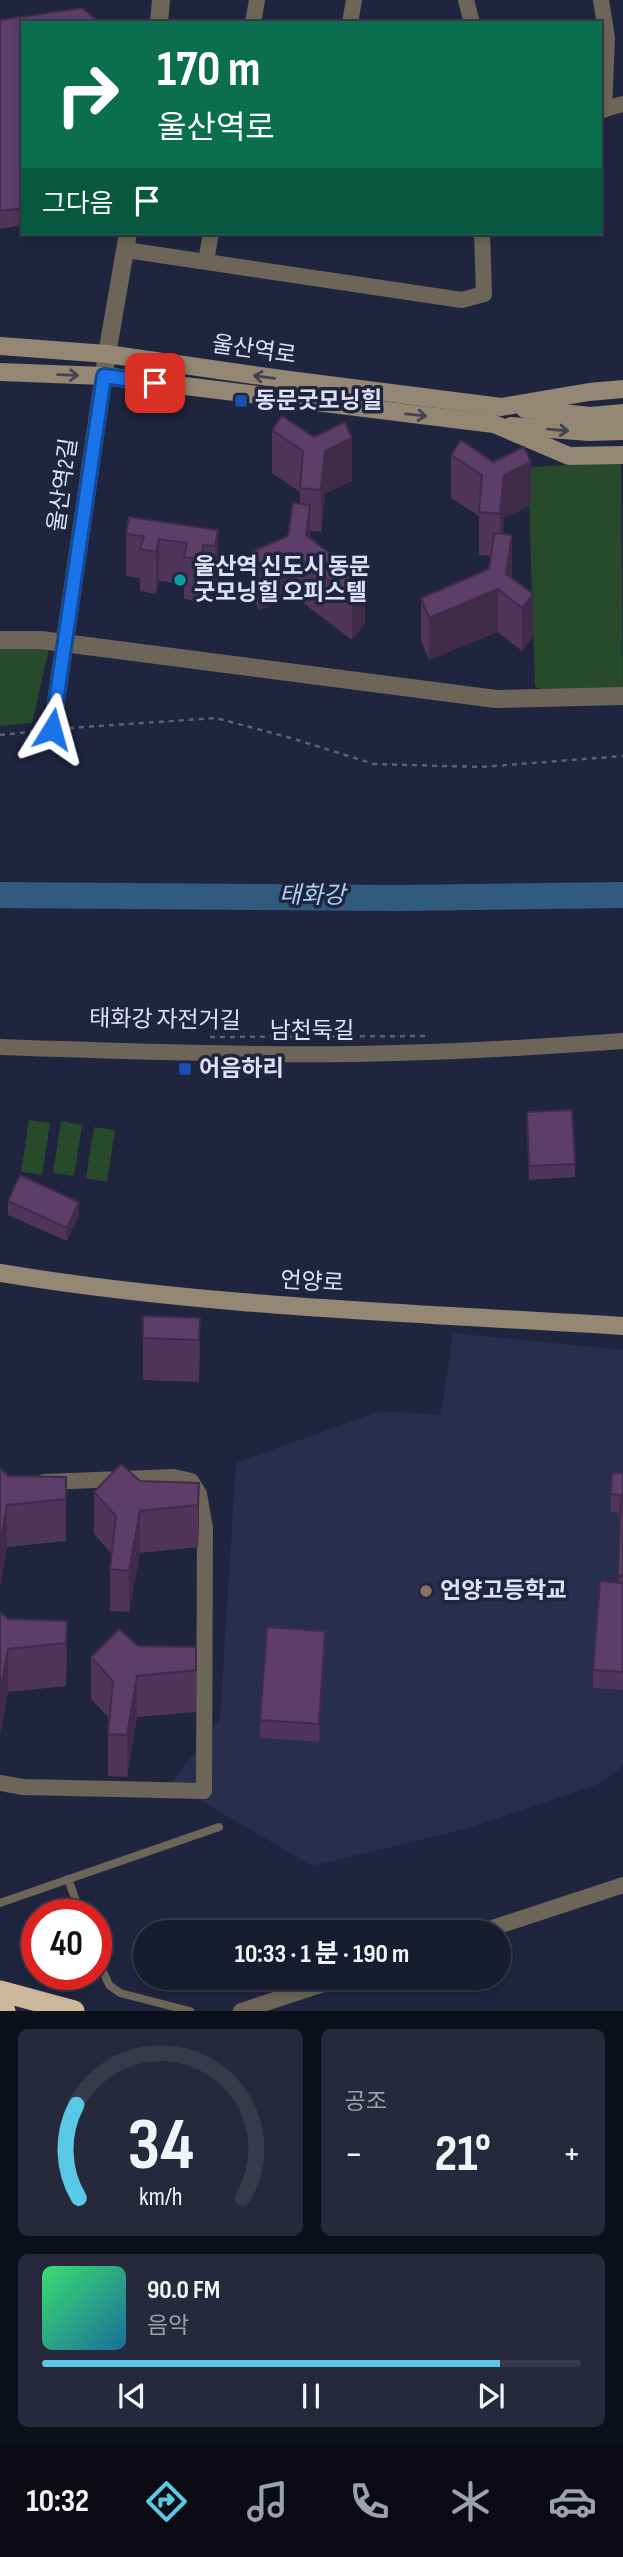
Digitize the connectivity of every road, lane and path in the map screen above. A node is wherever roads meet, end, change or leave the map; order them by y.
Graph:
1 (161, 0) edge
2 (257, 0) edge
3 (354, 0) edge
4 (466, 0) edge
5 (601, 0) edge
6 (159, 21) edge
7 (253, 21) edge
8 (350, 21) edge
9 (471, 21) edge
10 (615, 36) edge
11 (623, 104) edge
12 (602, 110) edge
13 (211, 235) edge
14 (482, 235) edge
15 (127, 241) edge
16 (206, 261) junction
17 (0, 346) edge
18 (107, 354) junction
19 (0, 372) edge
20 (104, 376) junction
21 (623, 388) edge
22 (501, 407) junction
23 (623, 413) edge
24 (494, 424) junction
25 (623, 431) edge
26 (623, 455) edge
27 (0, 640) edge
28 (65, 643) junction
29 (623, 696) edge
30 (52, 729) junction
31 (0, 735) edge
32 (623, 756) edge
33 (427, 1036) dead end
34 (208, 1037) dead end
35 (623, 1041) edge
36 (0, 1047) edge
37 (0, 1273) edge
38 (623, 1326) edge
39 (27, 1483) edge
40 (0, 1783) edge
41 (219, 1827) dead end
42 (68, 1879) junction
43 (623, 1885) edge
44 (75, 1899) edge
45 (0, 1903) edge
46 (511, 1922) edge
47 (112, 1987) edge
48 (305, 1990) edge
49 (0, 1991) edge
50 (74, 2011) edge
51 (190, 2011) edge
52 (241, 2011) edge

1 - 6 street
2 - 7 street
3 - 8 street
4 - 9 street
5 - 10 street
10 - 12 street
11 - 12 street
13 - 16 street
14 - 16 street, 울산역2길
15 - 16 street, 울산역2길
15 - 18 street, 울산역2길
17 - 18 main road, 울산역로
18 - 20 street, 울산역2길
22 -> 18 main road, 울산역로
19 -> 20 main road, 울산역로
20 -> 24 main road, 울산역로
20 - 28 street, 울산역2길
21 - 22 main road, 울산역로
22 - 23 main road, 울산역로
24 -> 25 main road, 울산역로
24 - 26 main road, 울산역로
27 - 28 street
28 - 29 street
28 - 30 street, 울산역2길
30 - 31 path
30 - 32 path
33 - 34 path, 태화강 자전거길
35 - 36 street, 남천둑길
37 - 38 main road, 언양로
39 - 40 street
41 - 42 lane
42 - 44 lane
42 - 45 lane
43 - 46 street
47 - 51 lane
48 - 52 street
49 - 50 highway

